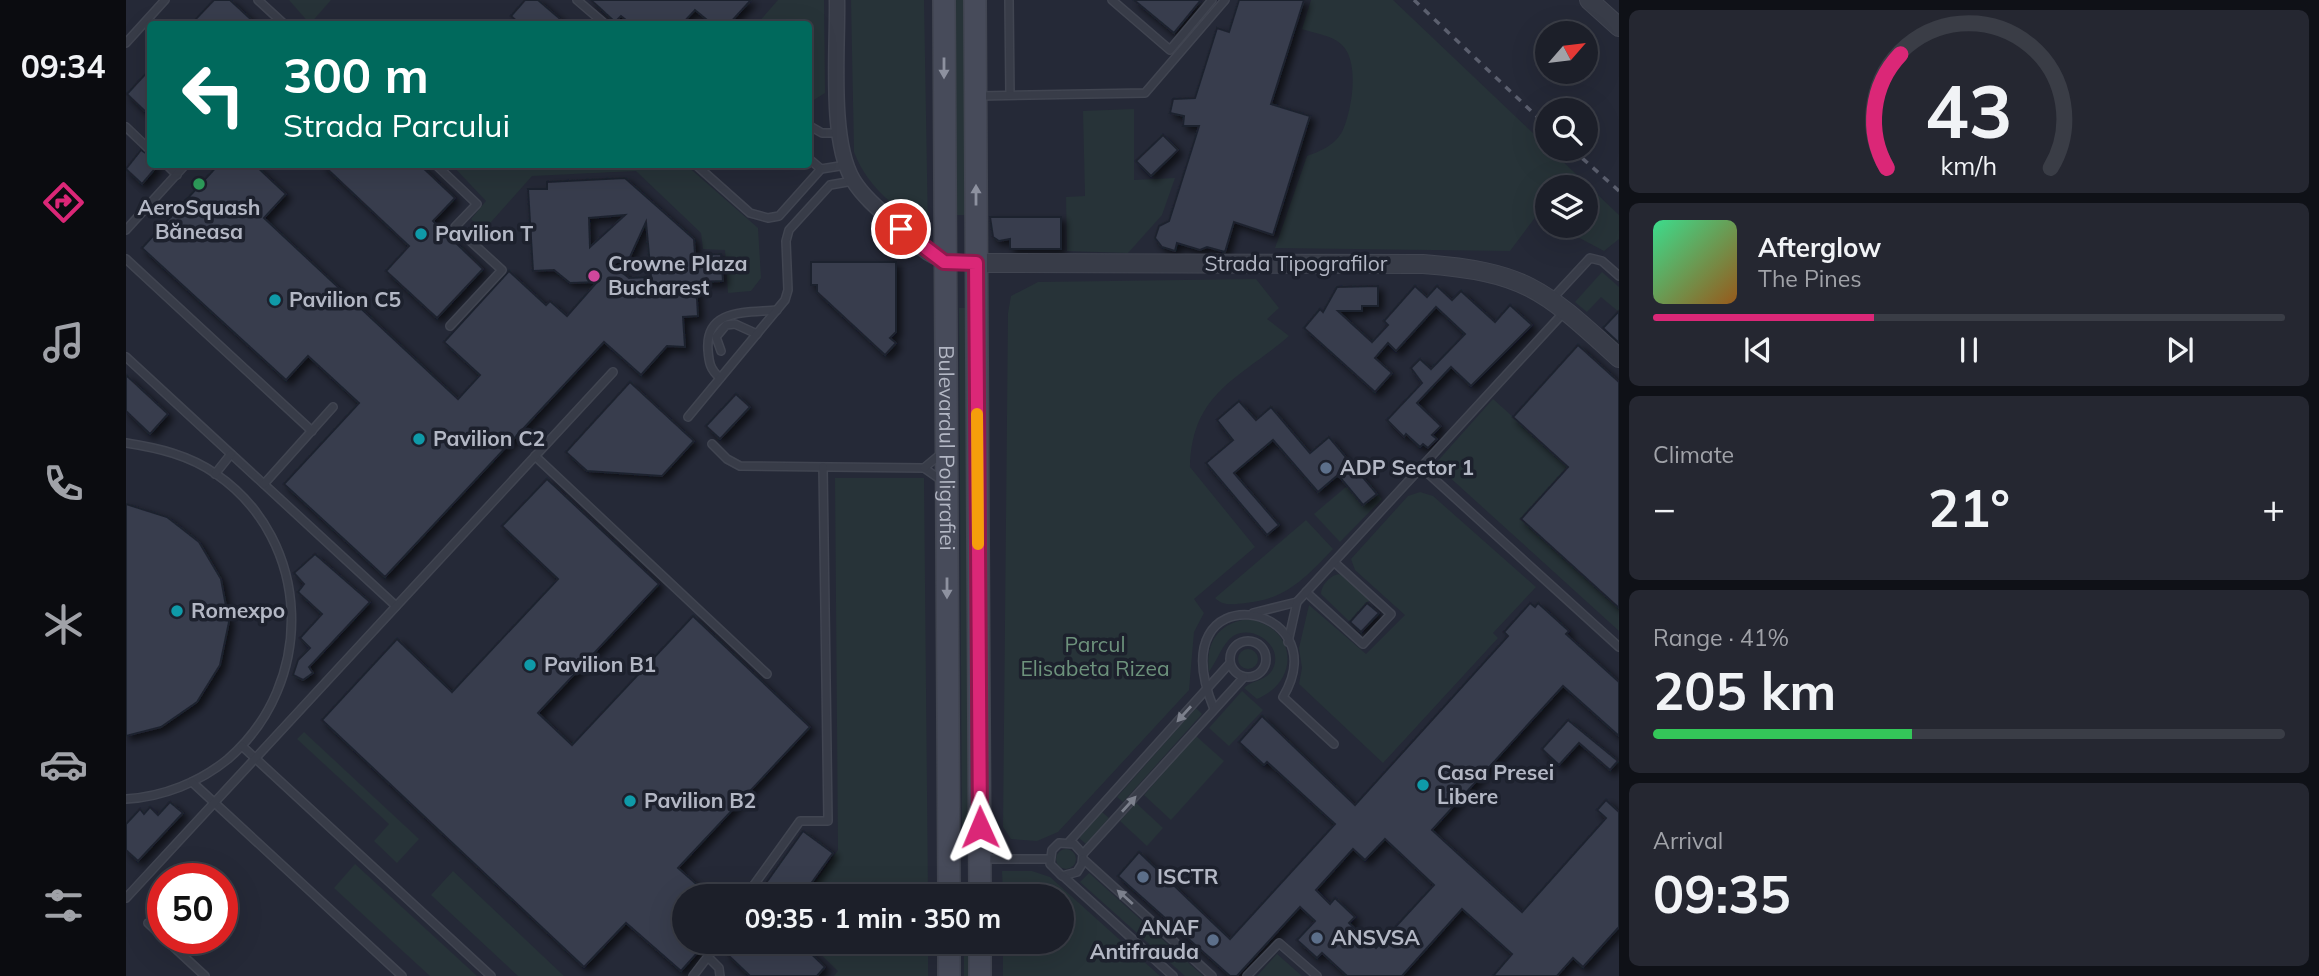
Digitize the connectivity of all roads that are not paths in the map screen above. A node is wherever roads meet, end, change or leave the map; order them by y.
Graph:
1 (165, 0) edge
2 (258, 0) edge
3 (577, 0) edge
4 (838, 0) edge
5 (944, 0) edge
6 (975, 0) edge
7 (1009, 0) edge
8 (1112, 0) edge
9 (1212, 0) edge
10 (1225, 0) edge
11 (1589, 0) edge
12 (281, 21) edge
13 (602, 21) edge
14 (1619, 27) edge
15 (126, 43) edge
16 (1010, 95) junction
17 (975, 96) junction
18 (126, 127) edge
19 (812, 127) edge
20 (839, 133) junction
21 (147, 147) edge
22 (812, 161) edge
23 (846, 165) junction
24 (170, 168) edge
25 (182, 168) edge
26 (439, 168) edge
27 (700, 168) edge
28 (821, 169) junction
29 (177, 174) junction
30 (853, 181) junction
31 (126, 230) edge
32 (126, 259) edge
33 (944, 262) junction
34 (976, 263) junction
35 (1619, 276) edge
36 (1559, 304) junction
37 (777, 310) junction
38 (450, 326) dead end
39 (757, 334) junction
40 (721, 351) dead end
41 (126, 357) edge
42 (1619, 358) edge
43 (613, 372) dead end
44 (720, 378) junction
45 (333, 407) dead end
46 (688, 417) dead end
47 (312, 431) junction
48 (126, 443) edge
49 (712, 444) dead end
50 (946, 450) junction
51 (231, 454) junction
52 (535, 456) junction
53 (822, 467) junction
54 (1421, 467) junction
55 (924, 468) junction
56 (215, 474) junction
57 (264, 484) junction
58 (946, 484) junction
59 (1334, 562) junction
60 (1306, 592) junction
61 (1297, 602) junction
62 (396, 606) junction
63 (1251, 614) junction
64 (1288, 642) junction
65 (1619, 647) edge
66 (1230, 663) junction
67 (767, 674) dead end
68 (1244, 677) junction
69 (1206, 690) junction
70 (1214, 709) junction
71 (1334, 744) dead end
72 (242, 746) junction
73 (255, 758) junction
74 (192, 782) junction
75 (126, 799) edge
76 (214, 803) junction
77 (1069, 842) junction
78 (1083, 857) junction
79 (948, 859) junction
80 (980, 859) junction
81 (1049, 859) junction
82 (1062, 876) junction
83 (755, 884) edge
84 (949, 884) edge
85 (980, 884) edge
86 (126, 898) edge
87 (181, 954) edge
88 (712, 954) edge
89 (949, 954) edge
90 (980, 954) edge
91 (709, 958) junction
92 (205, 976) edge
93 (402, 976) edge
94 (491, 976) edge
95 (693, 976) edge
96 (720, 976) edge
97 (949, 976) edge
98 (980, 976) edge
99 (1173, 976) edge
100 (1212, 976) edge
101 (1247, 976) edge
102 (1317, 976) edge

1 - 15 lane
2 - 12 lane
3 - 13 lane
4 - 20 street
5 -> 33 main road, Bulevardul Poligrafiei
6 - 17 main road, Bulevardul Poligrafiei
7 - 16 lane
8 - 9 lane
10 - 16 lane
11 - 14 street
16 - 17 lane
34 -> 17 main road, Bulevardul Poligrafiei
18 - 21 lane
19 - 20 lane
20 - 23 street
22 - 28 lane
23 - 28 lane
23 - 30 street
24 - 29 lane
25 - 29 lane
26 - 38 lane
27 - 28 lane
29 - 31 lane
30 - 33 street
30 - 37 lane
32 - 47 lane
33 - 34 street, Strada Tipografilor
33 - 50 main road, Bulevardul Poligrafiei
34 - 36 street, Strada Tipografilor
34 - 80 main road, Bulevardul Poligrafiei
35 - 36 lane
36 - 42 street, Strada Tipografilor
36 - 54 lane
37 - 39 lane
37 - 44 lane
39 - 40 lane
39 - 44 lane
41 - 51 lane
43 - 52 lane
44 - 46 lane
45 - 47 lane
47 - 57 lane
48 - 56 lane
49 - 53 lane
50 - 55 lane
50 - 58 main road, Bulevardul Poligrafiei
51 - 56 lane
51 - 57 lane
52 - 62 lane
52 - 67 lane
53 - 55 lane
53 - 83 lane
54 - 59 lane
54 - 65 lane
55 - 58 lane
56 - 72 lane
57 - 62 lane
58 -> 79 main road, Bulevardul Poligrafiei
59 - 60 lane
59 - 60 lane
60 - 61 lane
61 - 63 lane
61 - 64 lane
62 - 73 lane
63 - 64 lane
63 - 69 lane
64 - 71 lane
66 - 68 lane
66 - 68 lane
66 - 69 lane
68 - 70 lane
69 - 70 lane
69 -> 77 lane
78 -> 70 lane
72 - 73 lane
72 - 74 lane
73 - 76 lane
73 - 94 lane
74 - 75 lane
74 - 76 lane
76 - 86 lane
76 - 93 lane
77 - 78 lane
77 - 81 lane
78 - 82 lane
100 -> 78 lane
79 - 80 main road
79 - 84 main road, Bulevardul Poligrafiei
80 - 81 lane
80 - 85 main road, Bulevardul Poligrafiei
81 - 82 lane
82 - 99 lane
87 - 92 lane
88 - 91 lane
89 - 97 main road
90 - 98 main road
91 - 95 lane
91 - 96 lane
101 - 102 lane

